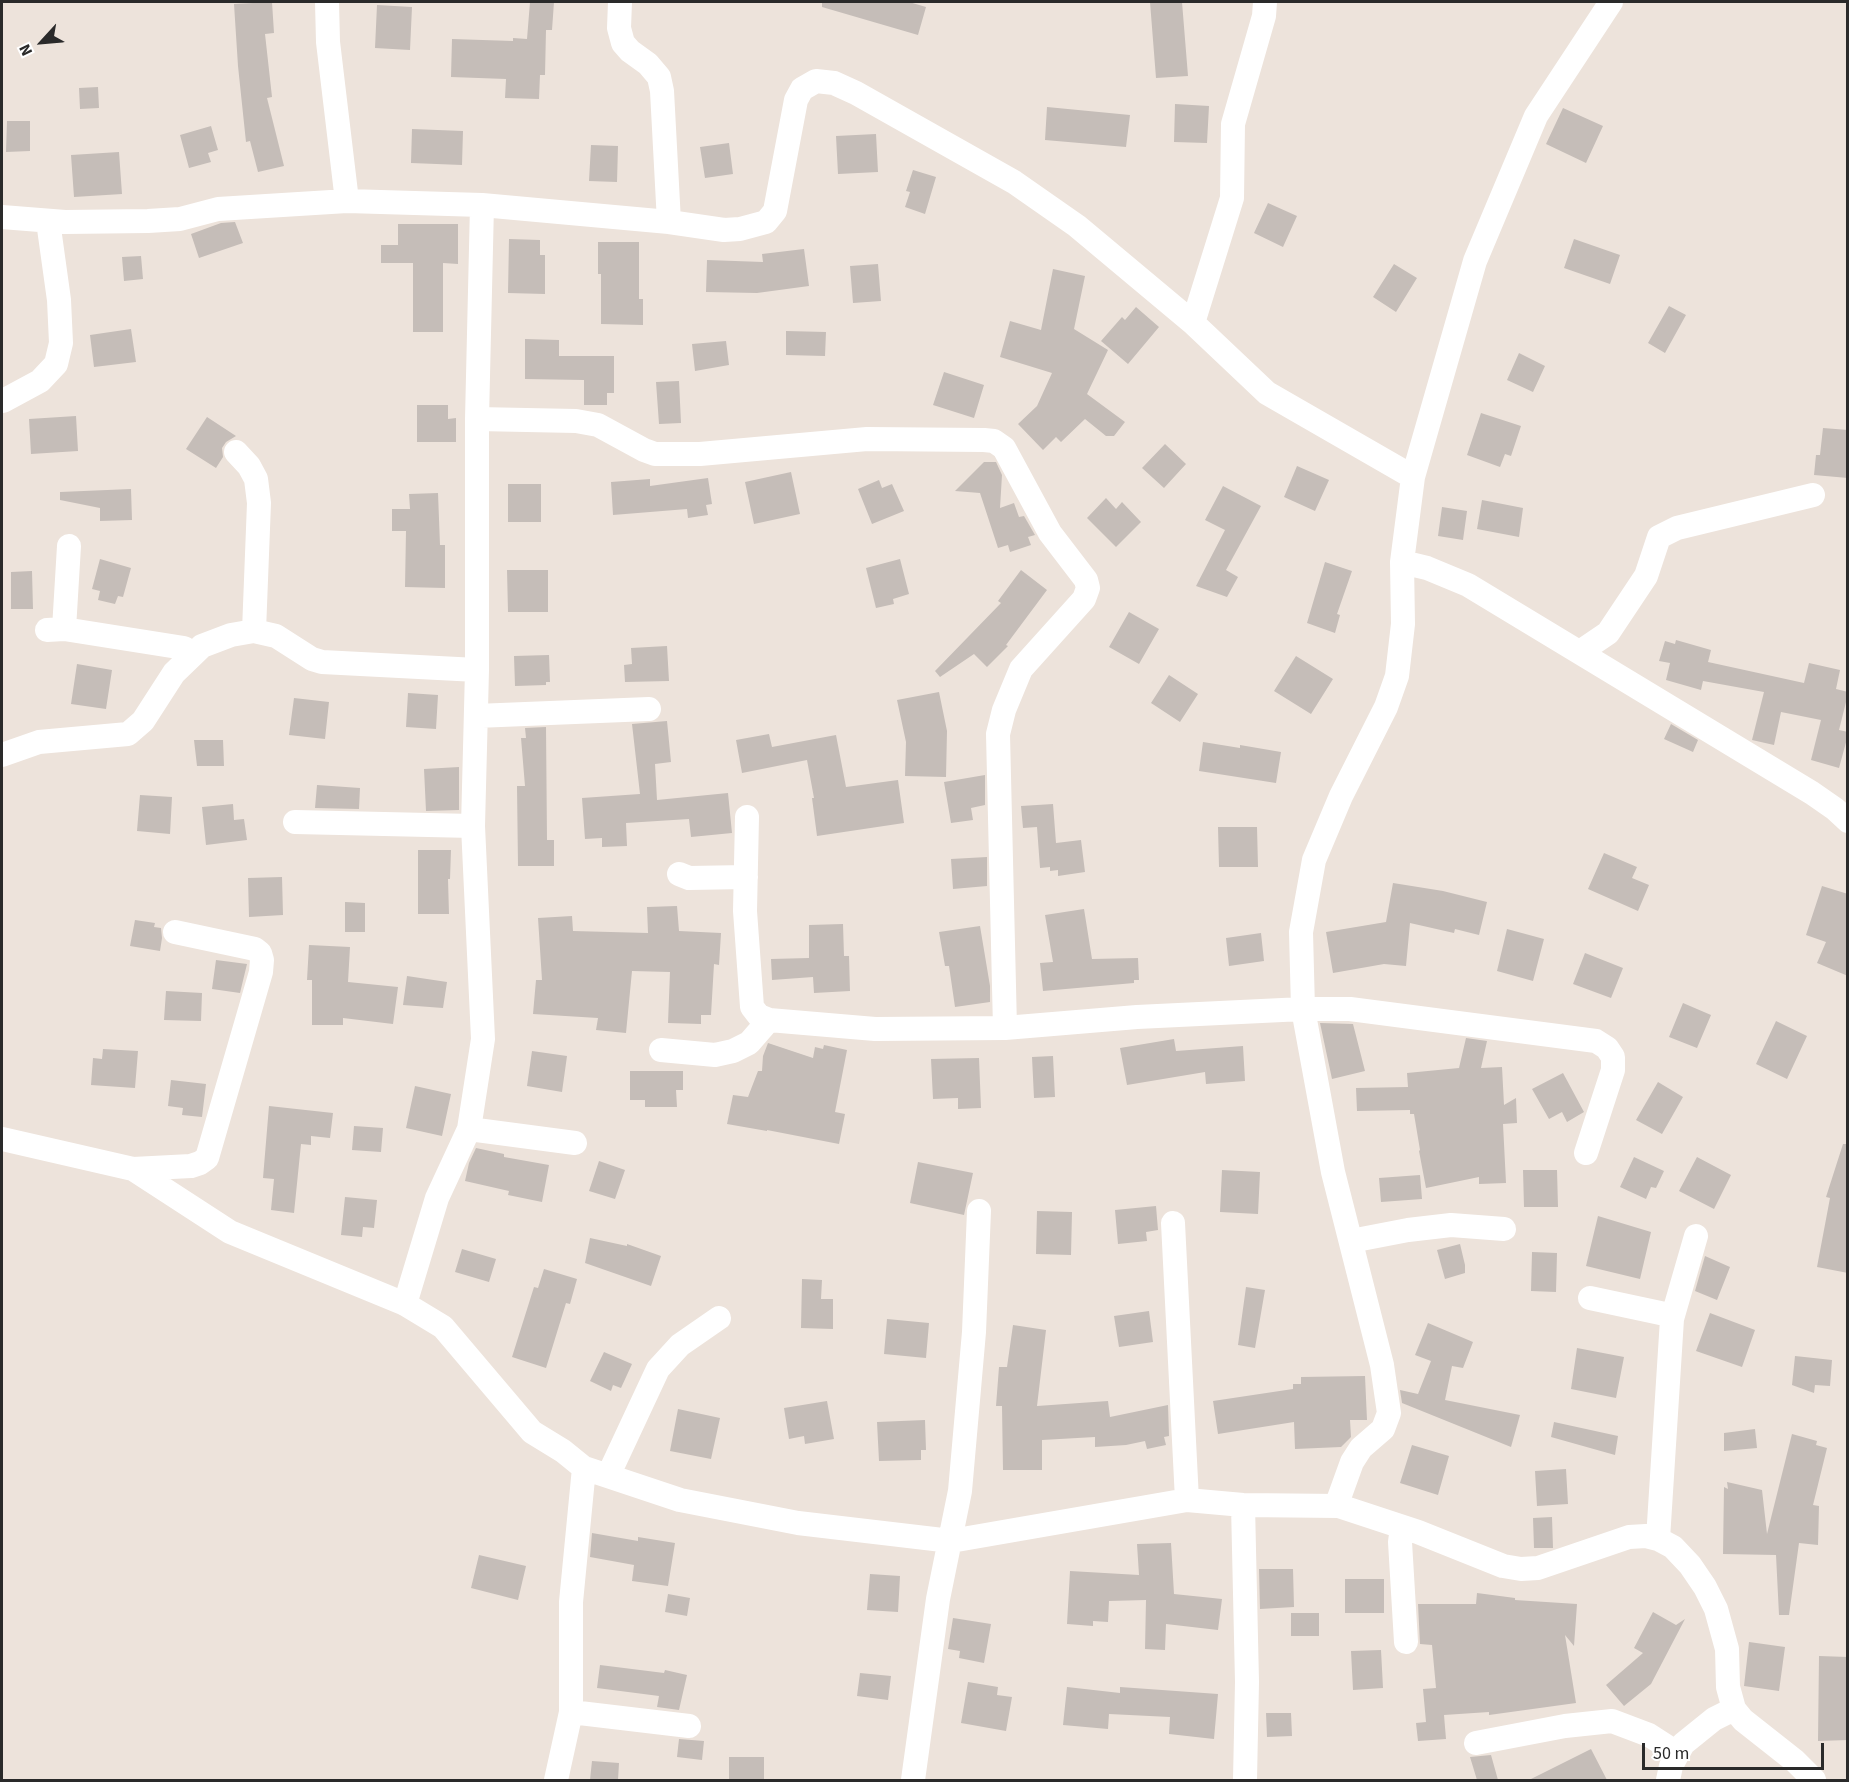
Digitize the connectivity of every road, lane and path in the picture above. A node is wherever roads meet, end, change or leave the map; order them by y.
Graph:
1 (327, 2) edge
2 (620, 2) edge
3 (1265, 2) edge
4 (1611, 2) edge
5 (347, 201) junction
6 (482, 205) junction
7 (2, 217) edge
8 (48, 221) junction
9 (669, 222) junction
10 (1193, 323) junction
11 (3, 401) dead end
12 (477, 419) junction
13 (236, 452) dead end
14 (1413, 477) junction
15 (1813, 495) dead end
16 (69, 546) dead end
17 (1402, 562) junction
18 (254, 631) junction
19 (1580, 652) junction
20 (193, 654) junction
21 (477, 670) junction
22 (649, 709) dead end
23 (476, 716) junction
24 (2, 755) edge
25 (747, 817) dead end
26 (295, 822) dead end
27 (1848, 822) edge
28 (473, 826) junction
29 (679, 874) dead end
30 (746, 877) junction
31 (176, 932) dead end
32 (1303, 1009) junction
33 (769, 1020) junction
34 (1005, 1028) junction
35 (660, 1050) dead end
36 (469, 1129) junction
37 (2, 1140) edge
38 (575, 1143) dead end
39 (1586, 1153) dead end
40 (134, 1169) junction
41 (978, 1211) dead end
42 (1173, 1223) dead end
43 (1503, 1228) dead end
44 (1696, 1236) dead end
45 (1351, 1241) junction
46 (1590, 1298) dead end
47 (405, 1304) junction
48 (719, 1318) dead end
49 (1672, 1319) junction
50 (584, 1468) junction
51 (608, 1476) junction
52 (1187, 1500) junction
53 (1243, 1505) junction
54 (1339, 1506) junction
55 (1402, 1527) junction
56 (1658, 1539) junction
57 (951, 1541) junction
58 (1406, 1642) dead end
59 (1734, 1709) junction
60 (571, 1712) junction
61 (689, 1726) dead end
62 (1476, 1743) dead end
63 (1677, 1753) junction
64 (556, 1780) edge
65 (913, 1780) edge
66 (1245, 1780) edge
67 (1668, 1780) edge
68 (1814, 1780) edge

1 - 5 street
2 - 9 street
3 - 10 street
4 - 14 street
5 - 6 street
5 - 8 street
6 - 9 street
6 - 12 street
7 - 8 street
8 - 11 street
9 - 10 street
10 - 14 street
12 - 21 street
12 - 34 street
13 - 18 street
14 - 17 street
15 - 19 street
16 - 20 street
17 - 19 street
17 - 32 street
18 - 20 street
18 - 21 street
19 - 27 street
20 - 24 street
21 - 23 street
22 - 23 street
23 - 28 street
25 - 30 street
26 - 28 street
28 - 36 street
29 - 30 street
30 - 33 street
31 - 40 street
32 - 34 street
32 - 39 street
32 - 45 street
33 - 34 street
33 - 35 street
36 - 38 street
36 - 47 street
37 - 40 street
40 - 47 street
41 - 57 street
42 - 52 street
43 - 45 street
44 - 49 street
45 - 54 street
46 - 49 street
47 - 50 street
48 - 51 street
49 - 56 street
50 - 51 street
50 - 60 street
51 - 57 street
52 - 53 street
52 - 57 street
53 - 54 street
53 - 66 street
54 - 55 street
55 - 56 street
55 - 58 street
56 - 59 street
57 - 65 street
59 - 63 street
59 - 68 street
60 - 61 street
60 - 64 street
62 - 63 street
63 - 67 street

